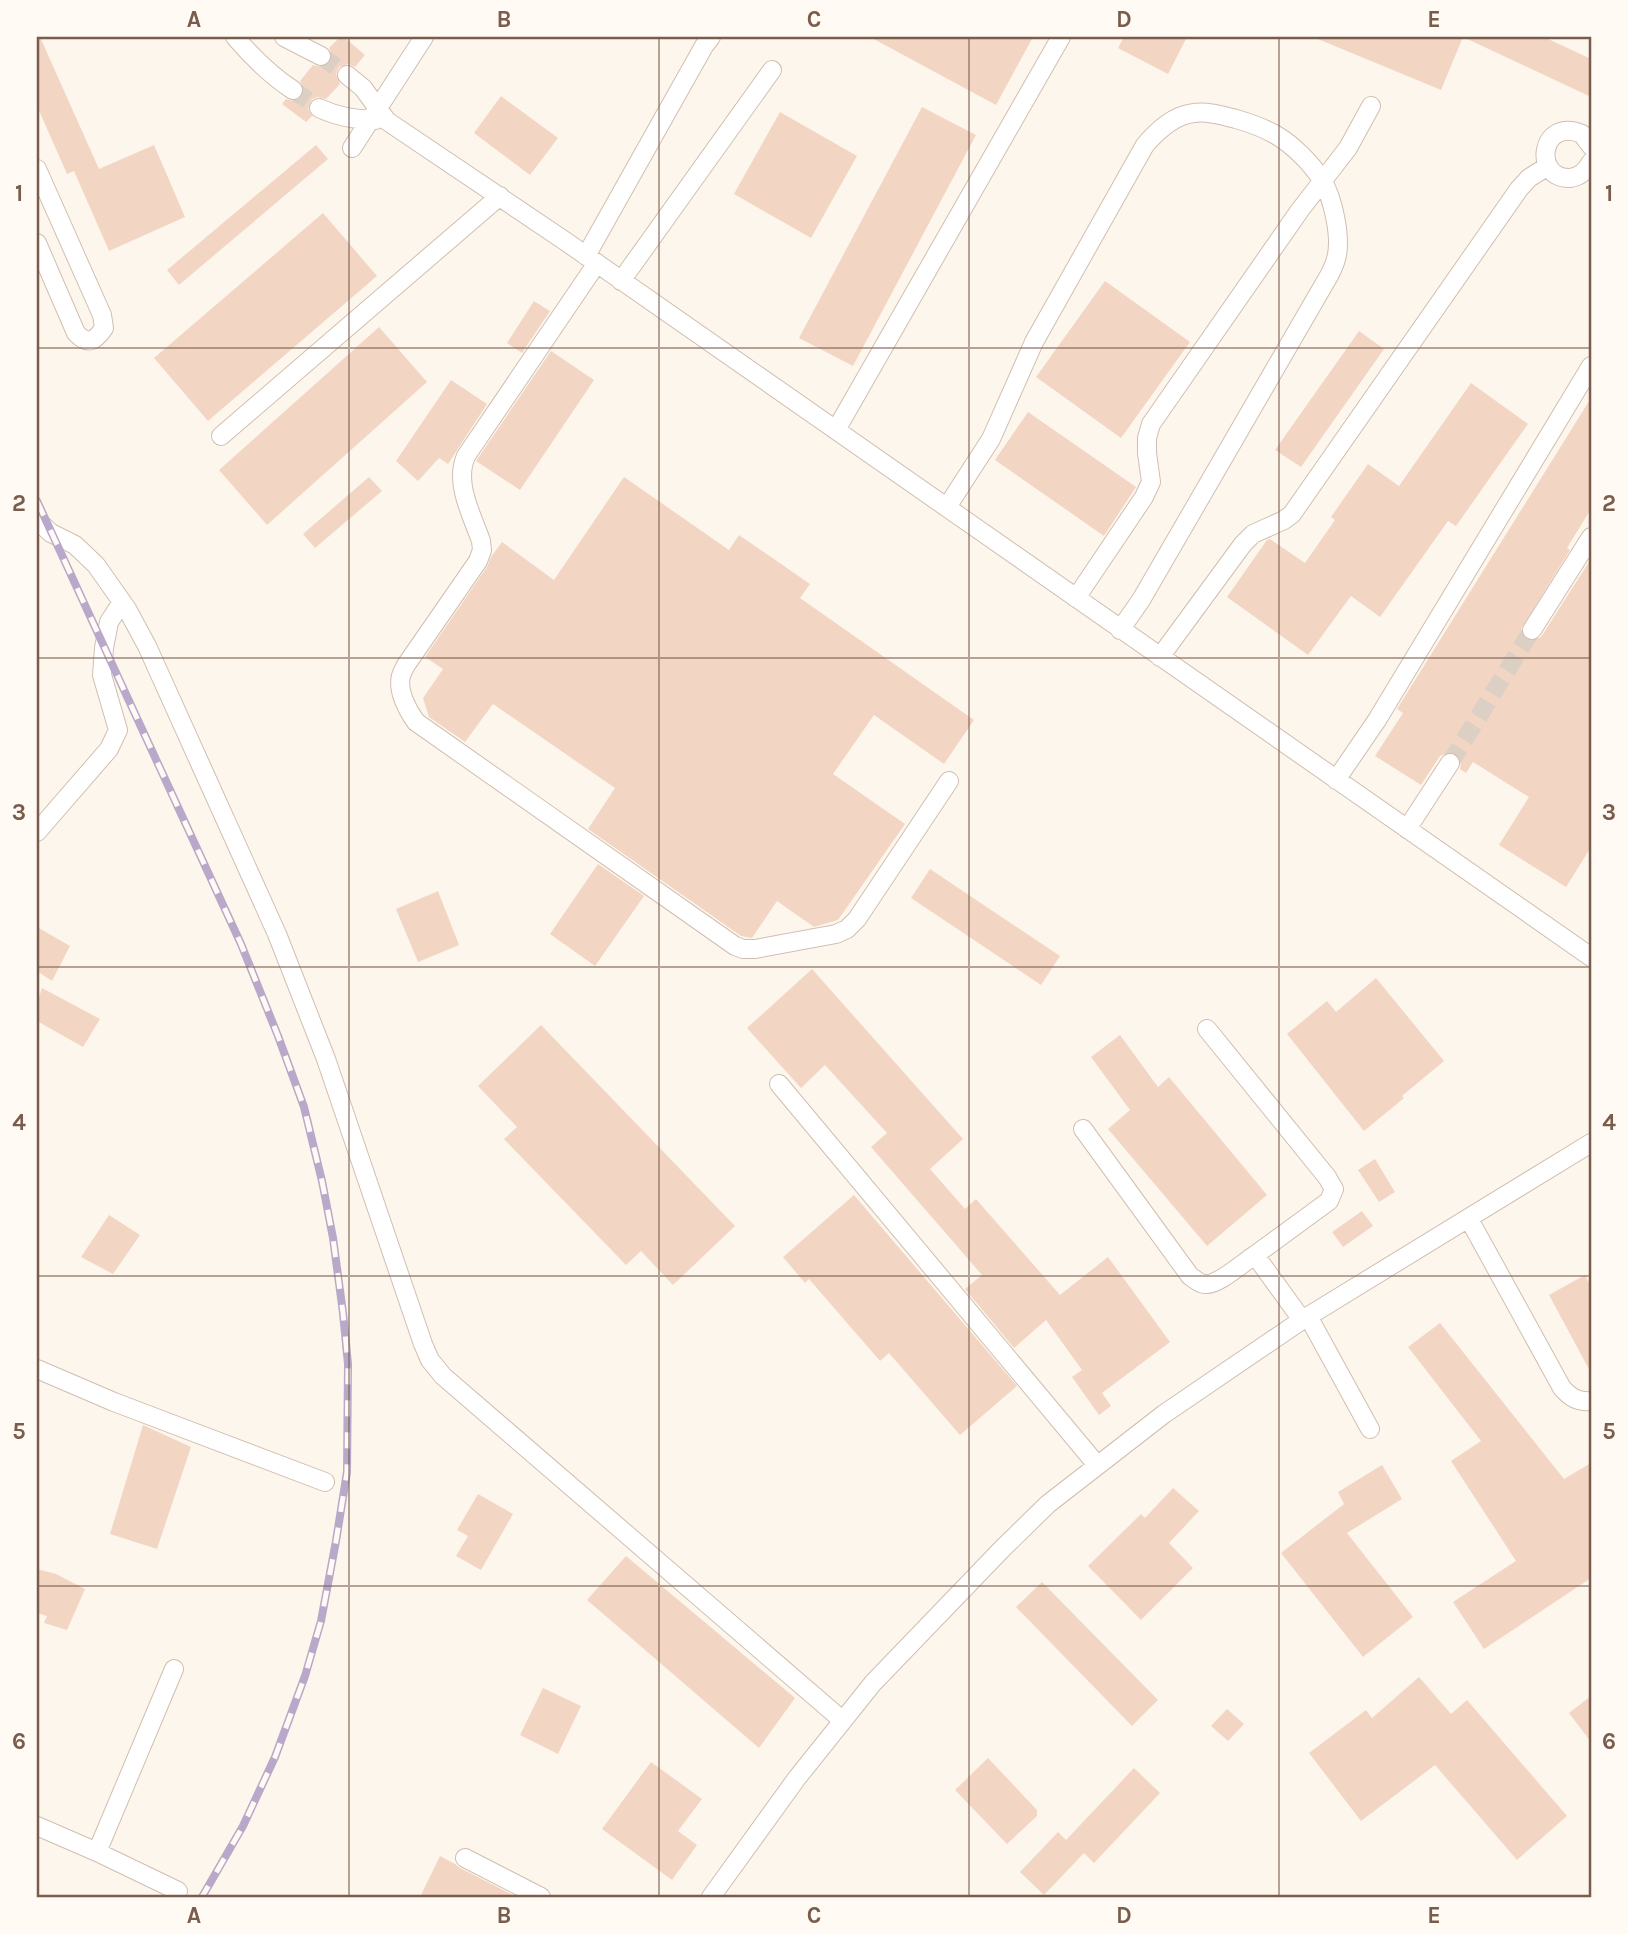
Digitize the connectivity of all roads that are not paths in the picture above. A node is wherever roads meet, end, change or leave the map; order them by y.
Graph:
1 (235, 37) edge
2 (284, 37) edge
3 (424, 37) edge
4 (711, 37) edge
5 (1061, 37) edge
6 (321, 56) tunnel mouth
7 (772, 70) dead end
8 (347, 75) tunnel mouth
9 (293, 90) tunnel mouth
10 (1371, 106) dead end
11 (319, 108) tunnel mouth
12 (377, 116) junction
13 (1591, 146) edge
14 (352, 148) dead end
15 (1591, 162) edge
16 (1548, 166) junction
17 (37, 169) edge
18 (1323, 181) junction
19 (500, 196) junction
20 (37, 243) edge
21 (591, 260) junction
22 (621, 281) junction
23 (1591, 366) edge
24 (836, 430) junction
25 (221, 436) dead end
26 (947, 507) junction
27 (37, 518) edge
28 (1591, 537) edge
29 (1076, 598) junction
30 (122, 602) junction
31 (1120, 629) junction
32 (1532, 630) tunnel mouth
33 (1160, 657) junction
34 (1450, 763) tunnel mouth
35 (1336, 779) junction
36 (948, 781) dead end
37 (1407, 829) junction
38 (37, 832) edge
39 (1591, 957) edge
40 (1207, 1030) dead end
41 (779, 1084) dead end
42 (1083, 1129) dead end
43 (1591, 1143) edge
44 (1469, 1219) junction
45 (1255, 1255) junction
46 (1305, 1318) junction
47 (37, 1368) edge
48 (1591, 1401) edge
49 (1370, 1429) dead end
50 (1097, 1465) junction
51 (325, 1482) dead end
52 (174, 1669) dead end
53 (842, 1720) junction
54 (37, 1826) edge
55 (97, 1852) junction
56 (465, 1858) dead end
57 (178, 1891) dead end
58 (541, 1897) edge
59 (711, 1897) edge

1 - 9 street
2 - 6 street
3 - 12 street
4 - 21 street
5 - 24 street
7 - 22 street
8 - 12 street
10 - 18 street
11 - 12 street
12 - 14 street
12 - 19 street
13 - 16 street
15 - 16 street
16 - 33 street
17 - 20 street
18 - 26 street
18 - 29 street
18 - 31 street
19 - 21 street
19 - 25 street
21 - 22 street
21 - 36 street
22 - 24 street
23 - 35 street
24 - 26 street
26 - 29 street
27 - 30 street
28 - 32 street
29 - 31 street
30 - 38 street
30 - 53 street
31 - 33 street
33 - 35 street
34 - 37 street
35 - 37 street
37 - 39 street
40 - 45 street
41 - 50 street
42 - 45 street
43 - 44 street
44 - 46 street
44 - 48 street
45 - 46 street
46 - 49 street
46 - 50 street
47 - 51 street
50 - 53 street
52 - 55 street
53 - 59 street
54 - 55 street
55 - 57 street
56 - 58 street

